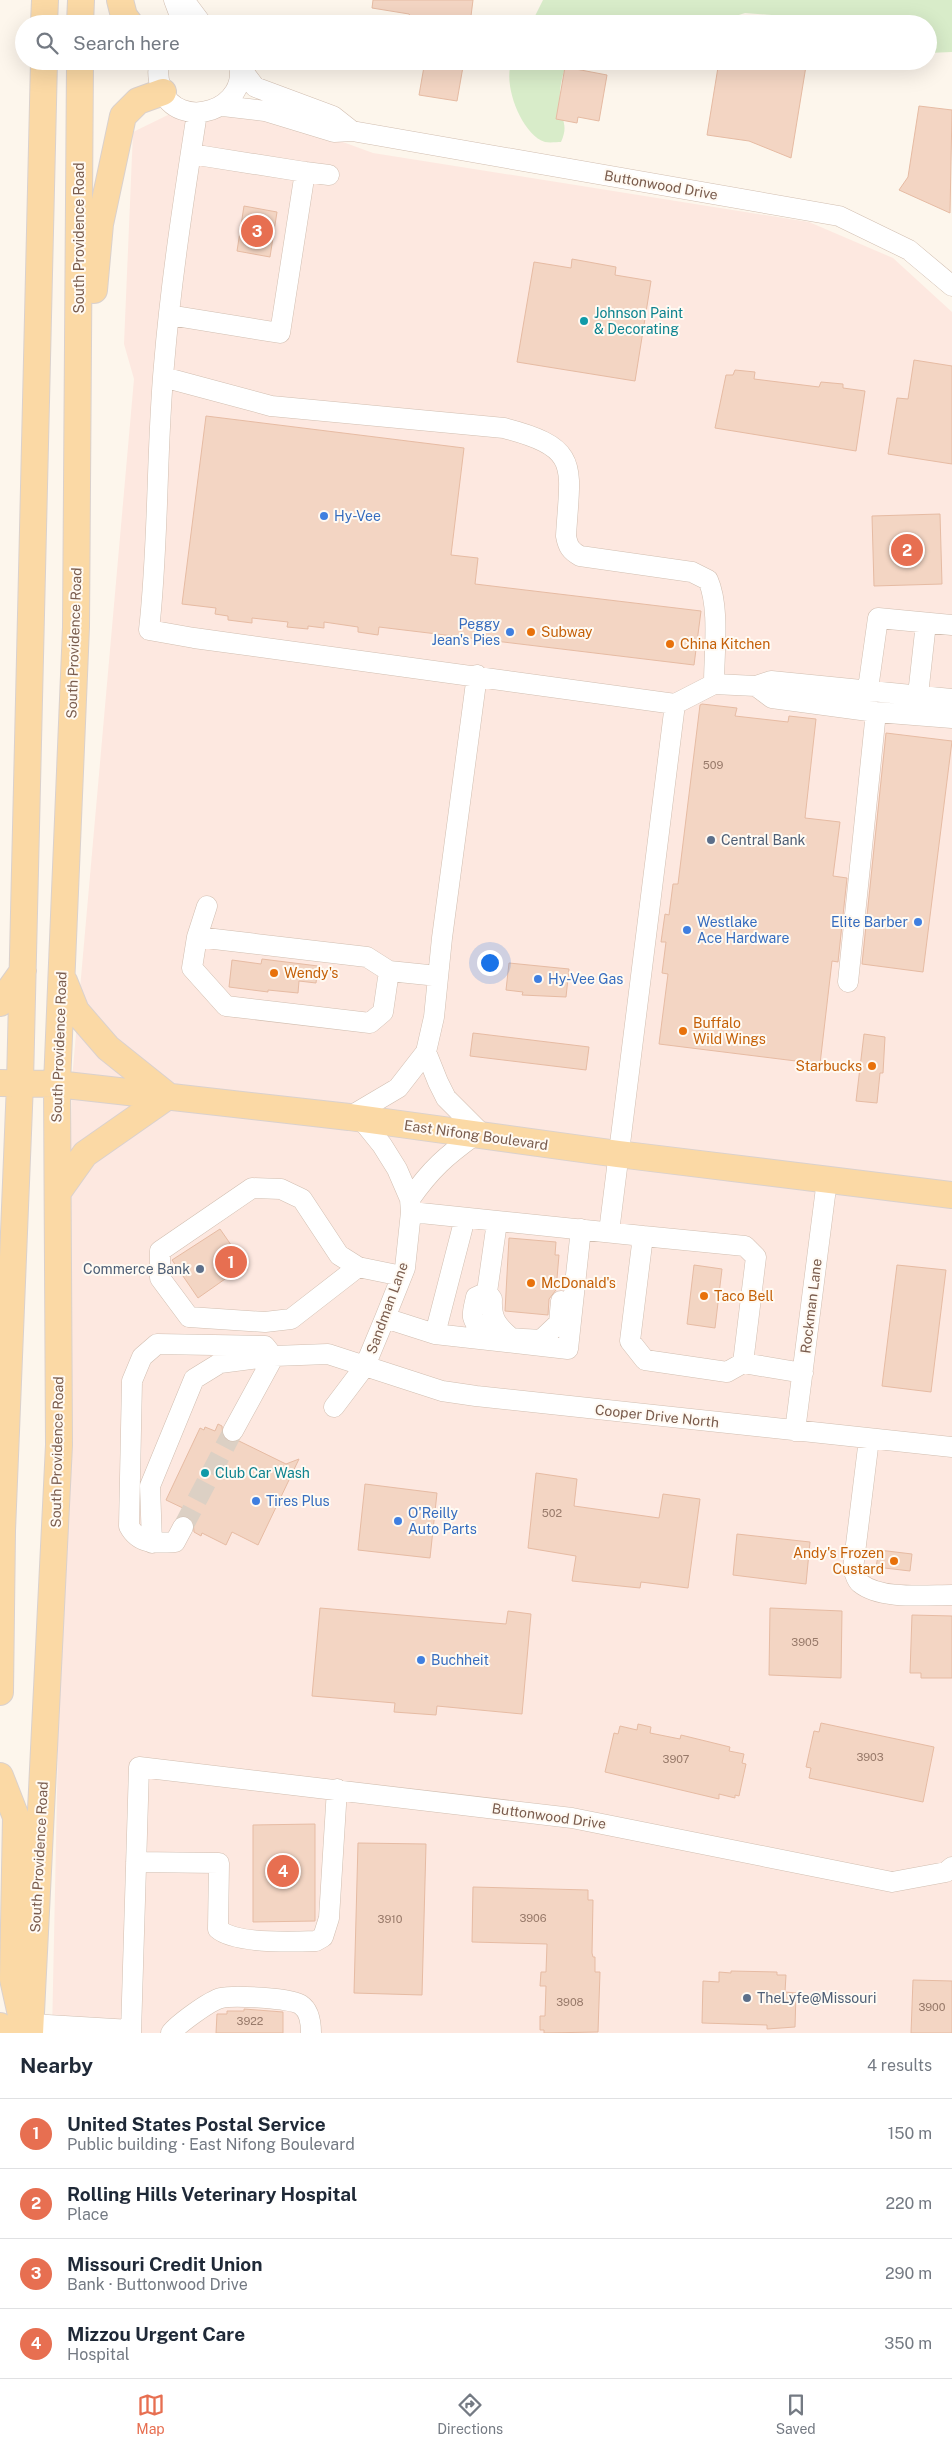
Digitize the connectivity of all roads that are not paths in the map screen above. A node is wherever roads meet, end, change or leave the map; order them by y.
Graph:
1 (45, 0) edge
2 (81, 0) edge
3 (120, 0) edge
4 (174, 0) edge
5 (184, 0) edge
6 (44, 15) edge
7 (80, 15) edge
8 (124, 15) edge
9 (180, 15) edge
10 (195, 15) edge
11 (44, 70) edge
12 (80, 70) edge
13 (159, 70) edge
14 (238, 70) edge
15 (244, 70) edge
16 (163, 92) junction
17 (223, 106) junction
18 (198, 113) junction
19 (352, 131) junction
20 (190, 154) junction
21 (304, 172) junction
22 (329, 175) dead end
23 (952, 286) edge
24 (169, 315) junction
25 (163, 377) junction
26 (78, 379) junction
27 (926, 623) junction
28 (952, 626) edge
29 (477, 675) junction
30 (714, 684) junction
31 (756, 686) junction
32 (868, 689) junction
33 (918, 695) junction
34 (952, 699) edge
35 (675, 704) junction
36 (876, 712) junction
37 (952, 718) edge
38 (207, 906) dead end
39 (198, 937) junction
40 (23, 971) junction
41 (389, 971) junction
42 (61, 974) junction
43 (438, 976) junction
44 (848, 982) dead end
45 (0, 1003) edge
46 (426, 1052) junction
47 (10, 1083) edge
48 (57, 1084) junction
49 (168, 1096) junction
50 (355, 1118) junction
51 (480, 1135) junction
52 (618, 1154) junction
53 (0, 1159) edge
54 (827, 1180) junction
55 (16, 1192) junction
56 (58, 1192) junction
57 (952, 1195) edge
58 (411, 1206) junction
59 (465, 1218) junction
60 (497, 1222) junction
61 (609, 1232) junction
62 (580, 1236) junction
63 (643, 1236) junction
64 (358, 1267) junction
65 (402, 1276) junction
66 (385, 1318) junction
67 (434, 1334) junction
68 (274, 1356) junction
69 (743, 1363) junction
70 (365, 1366) junction
71 (802, 1373) junction
72 (334, 1407) dead end
73 (233, 1431) tunnel mouth
74 (795, 1432) junction
75 (869, 1439) junction
76 (952, 1447) edge
77 (183, 1527) tunnel mouth
78 (145, 1540) junction
79 (952, 1594) edge
80 (0, 1692) edge
81 (0, 1776) edge
82 (337, 1789) junction
83 (136, 1862) junction
84 (952, 1867) edge
85 (0, 2026) edge
86 (23, 2030) edge
87 (131, 2031) edge
88 (172, 2033) edge
89 (311, 2033) edge

1 - 6 main road
2 - 7 main road
3 - 8 main road
4 - 9 street
5 - 10 street
11 - 40 main road
12 - 26 main road, South Providence Road
13 - 16 street
14 - 17 street, Buttonwood Drive
15 - 19 street, Buttonwood Drive
16 - 18 street
16 - 26 main road
17 - 18 street, Buttonwood Drive
17 - 19 street, Buttonwood Drive
18 - 20 street
19 - 23 street, Buttonwood Drive
20 - 21 street
20 - 24 street
21 - 22 street
21 - 24 street
24 - 25 street
25 - 29 street
25 - 30 street
26 - 42 main road, South Providence Road
27 - 28 street
27 - 32 street
27 - 33 street
29 - 35 street
29 - 43 street
30 - 31 street
30 - 35 street
31 - 32 street
31 - 36 street
32 - 33 street
33 - 34 street
35 - 52 street
36 - 37 street
36 - 44 street
38 - 39 street
39 - 41 street
39 - 41 street
40 - 45 main road
40 - 47 main road
41 - 43 street
42 - 48 main road, South Providence Road
42 - 49 main road
43 - 46 street
46 - 50 street
46 - 51 street
47 - 48 main road, East Nifong Boulevard
47 - 55 main road
48 - 49 main road, East Nifong Boulevard
48 - 56 main road, South Providence Road
49 - 50 main road, East Nifong Boulevard
49 - 56 main road
50 - 51 main road, East Nifong Boulevard
50 - 58 street
51 - 52 main road, East Nifong Boulevard
51 - 58 street, Sandman Lane
52 - 54 main road, East Nifong Boulevard
52 - 61 street
53 - 55 main road
54 - 57 main road, East Nifong Boulevard
54 - 71 street, Rockman Lane
55 - 80 main road
56 - 86 main road, South Providence Road
58 - 59 street
58 - 65 street, Sandman Lane
59 - 60 street
59 - 67 street
60 - 62 street
60 - 62 street
61 - 62 street
61 - 63 street
62 - 67 street
63 - 69 street
63 - 69 street
64 - 64 street
64 - 65 street
65 - 66 street, Sandman Lane
66 - 67 street
66 - 70 street, Sandman Lane
68 - 70 street, Cooper Drive North
68 - 73 street
68 - 78 street, Cooper Drive North
68 - 78 street
69 - 71 street
70 - 72 street, Sandman Lane
70 - 74 street, Cooper Drive North
71 - 74 street, Rockman Lane
74 - 75 street, Cooper Drive North
75 - 76 street, Cooper Drive North
75 - 79 street
77 - 78 street
81 - 86 main road
82 - 83 street, Buttonwood Drive
82 - 83 street
82 - 84 street, Buttonwood Drive
83 - 87 street
85 - 86 main road
86 - 87 street
88 - 89 street

